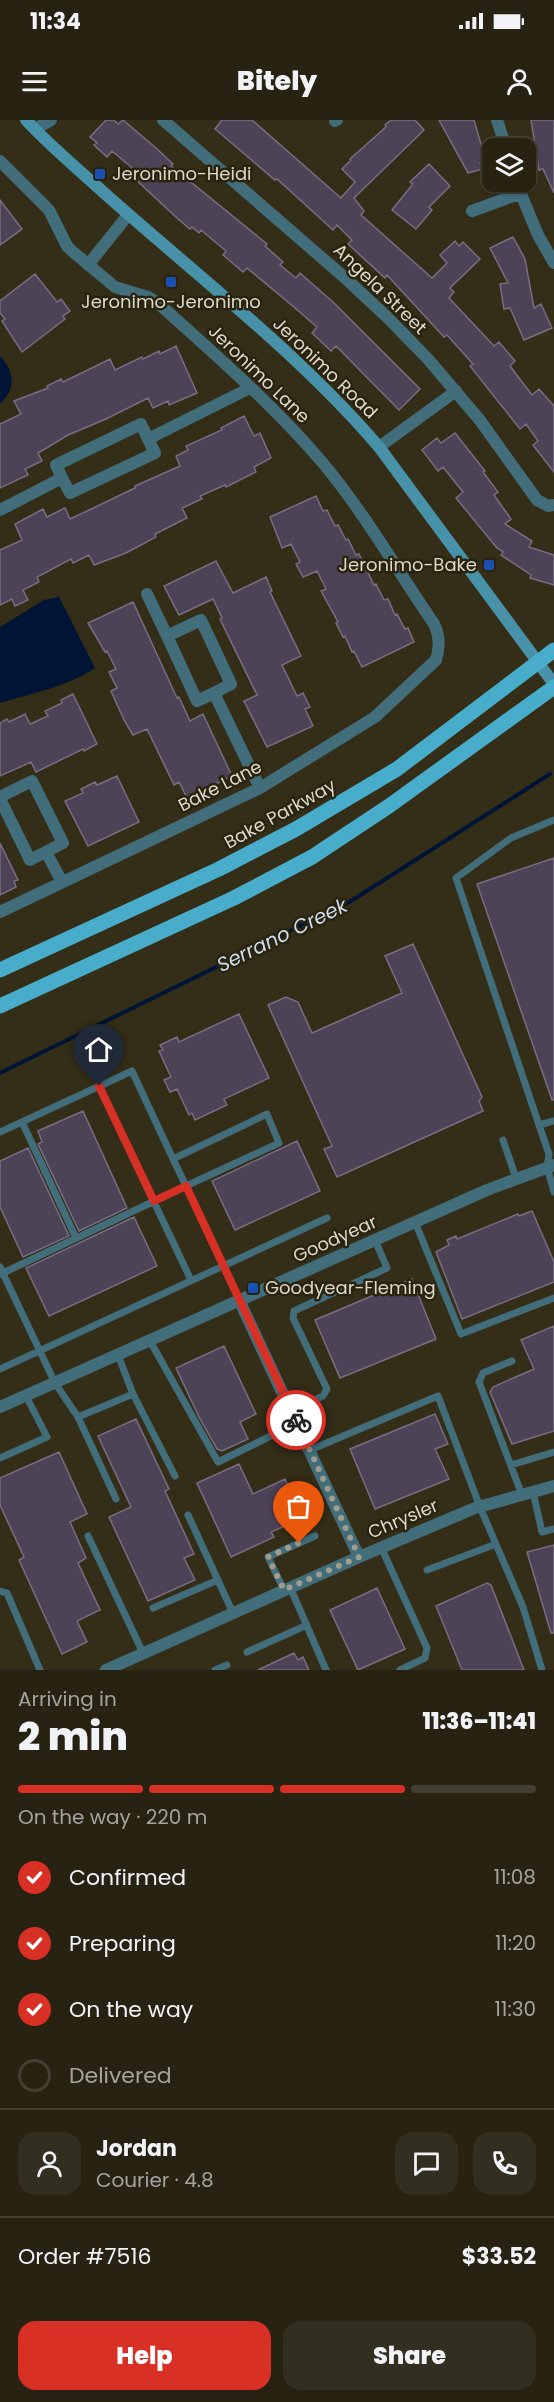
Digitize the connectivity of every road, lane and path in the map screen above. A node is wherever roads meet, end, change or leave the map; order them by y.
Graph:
1 (51, 120) edge
2 (163, 120) edge
3 (497, 120) edge
4 (30, 125) edge
5 (503, 138) edge
6 (0, 161) edge
7 (519, 194) joint
8 (472, 211) dead end
9 (128, 214) junction
10 (554, 263) edge
11 (88, 265) junction
12 (250, 388) junction
13 (456, 391) junction
14 (148, 439) junction
15 (379, 447) junction
16 (62, 478) junction
17 (551, 505) edge
18 (0, 510) edge
19 (147, 594) dead end
20 (167, 636) junction
21 (554, 650) edge
22 (436, 660) joint
23 (538, 660) junction
24 (554, 685) edge
25 (214, 693) junction
26 (260, 788) junction
27 (0, 798) edge
28 (554, 820) edge
29 (46, 852) junction
30 (62, 882) junction
31 (0, 912) edge
32 (0, 970) edge
33 (0, 1006) edge
34 (99, 1086) junction
35 (554, 1120) edge
36 (22, 1122) junction
37 (540, 1125) junction
38 (0, 1132) edge
39 (503, 1140) dead end
40 (173, 1159) junction
41 (550, 1166) edge
42 (516, 1178) junction
43 (186, 1186) junction
44 (554, 1192) edge
45 (154, 1201) junction
46 (327, 1218) dead end
47 (415, 1222) junction
48 (76, 1238) junction
49 (375, 1240) junction
50 (222, 1266) junction
51 (1, 1272) edge
52 (191, 1280) junction
53 (554, 1298) edge
54 (240, 1302) junction
55 (150, 1341) junction
56 (39, 1351) junction
57 (118, 1355) junction
58 (512, 1361) dead end
59 (0, 1369) edge
60 (55, 1383) junction
61 (133, 1394) junction
62 (26, 1396) junction
63 (0, 1407) edge
64 (291, 1410) junction
65 (78, 1417) junction
66 (297, 1423) junction
67 (310, 1450) junction
68 (554, 1452) edge
69 (0, 1458) edge
70 (511, 1465) junction
71 (175, 1476) dead end
72 (554, 1486) edge
73 (528, 1493) junction
74 (116, 1499) dead end
75 (480, 1507) junction
76 (188, 1515) dead end
77 (554, 1529) edge
78 (88, 1536) dead end
79 (315, 1536) dead end
80 (496, 1544) junction
81 (381, 1547) junction
82 (359, 1557) junction
83 (427, 1570) dead end
84 (218, 1580) junction
85 (287, 1589) junction
86 (0, 1591) edge
87 (153, 1608) dead end
88 (233, 1613) junction
89 (307, 1625) junction
90 (247, 1652) dead end
91 (143, 1653) junction
92 (129, 1665) edge
93 (227, 1665) dead end
94 (40, 1670) edge
95 (106, 1670) edge
96 (216, 1670) edge
97 (326, 1670) edge
98 (400, 1670) edge
99 (542, 1670) edge

1 - 4 street
2 - 13 street, Angela Street
3 - 5 street
4 - 9 main road, Jeronimo Road
6 - 11 street, Jeronimo Lane
7 - 8 street
7 - 10 street
9 - 11 street
9 - 15 main road, Jeronimo Road
11 - 12 street, Jeronimo Lane
12 - 14 street
12 - 22 street, Jeronimo Lane
13 - 15 street
13 - 17 street, Angela Street
14 - 16 street
14 - 16 street
15 - 23 main road, Jeronimo Road
16 - 18 street
19 - 20 street
20 - 25 street
20 - 25 street
21 - 23 main road, Bake Parkway
22 - 26 street, Bake Lane
23 - 24 main road, Jeronimo Road
23 - 32 main road, Bake Parkway
24 - 33 main road
25 - 26 street
26 - 30 street, Bake Lane
27 - 29 street
27 - 29 street
28 - 37 lane
29 - 30 street
30 - 31 street, Bake Lane
34 - 36 lane
34 - 40 lane
34 - 45 lane
35 - 37 lane
36 - 38 lane
36 - 48 lane
37 - 41 lane
39 - 42 lane
40 - 43 lane
40 - 43 lane
41 - 42 street, Goodyear
41 - 44 lane
42 - 47 street, Goodyear
43 - 45 lane
43 - 50 lane
45 - 48 lane
45 - 52 lane
46 - 50 lane
47 - 49 street, Goodyear
47 - 53 lane
48 - 51 lane
49 - 54 street, Goodyear
49 - 64 lane
50 - 52 lane
50 - 54 lane
51 - 56 lane
52 - 56 lane
54 - 55 street, Goodyear
54 - 64 street
55 - 57 street, Goodyear
55 - 66 lane
56 - 59 lane
56 - 60 lane
57 - 60 street, Goodyear
57 - 61 lane
58 - 70 lane
60 - 62 street, Goodyear
60 - 65 lane
61 - 65 lane
61 - 71 lane
62 - 63 street, Goodyear
62 - 69 lane
64 - 66 street
65 - 74 lane
66 - 67 street
67 - 75 lane
67 - 82 street
68 - 70 lane
70 - 73 lane
72 - 73 street, Chrysler
73 - 75 street, Chrysler
73 - 77 lane
75 - 80 lane
75 - 81 street, Chrysler
76 - 84 lane
78 - 91 lane
79 - 85 lane
80 - 83 lane
80 - 99 lane
81 - 82 street, Chrysler
81 - 98 lane
82 - 85 street, Chrysler
84 - 87 lane
84 - 88 lane
85 - 88 street, Chrysler
85 - 89 lane
86 - 94 lane
88 - 91 street, Chrysler
89 - 90 lane
89 - 97 lane
91 - 92 street, Chrysler
92 - 95 street, Chrysler
93 - 96 lane

